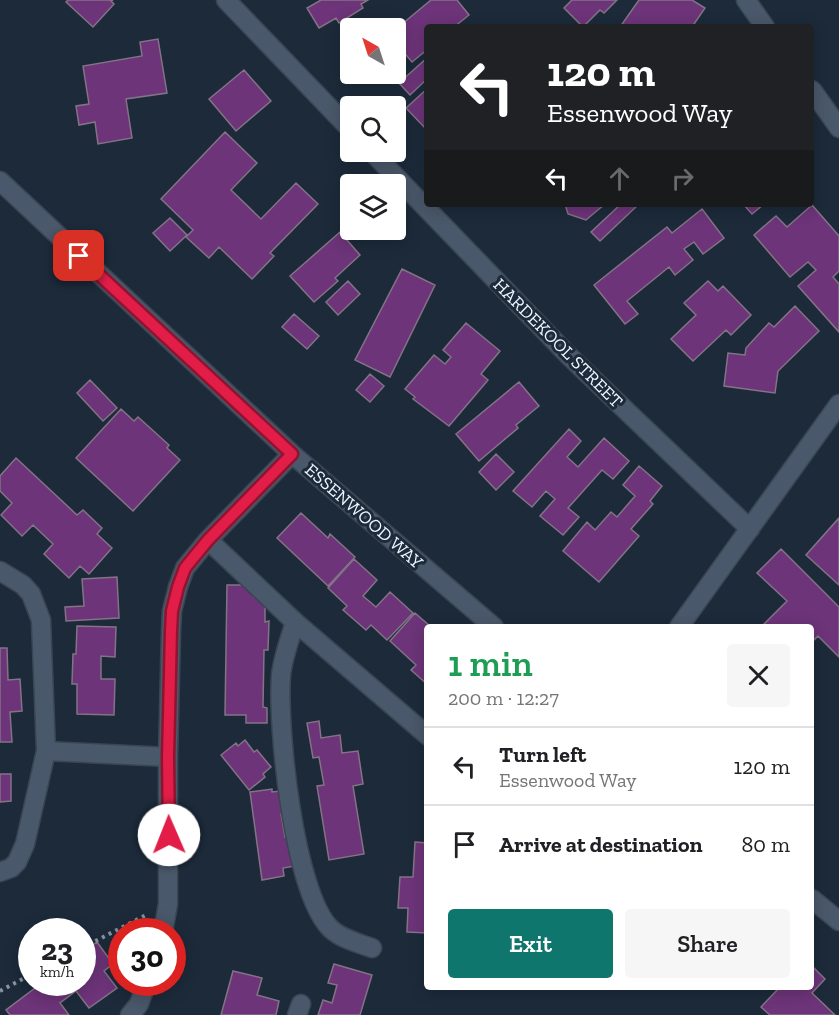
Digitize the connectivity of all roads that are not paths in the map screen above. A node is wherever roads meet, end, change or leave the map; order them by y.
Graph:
1 (226, 0) edge
2 (746, 0) edge
3 (763, 24) edge
4 (814, 93) edge
5 (340, 119) edge
6 (839, 128) edge
7 (382, 162) edge
8 (0, 181) edge
9 (424, 206) edge
10 (425, 207) edge
11 (839, 404) edge
12 (292, 454) junction
13 (750, 529) junction
14 (208, 540) junction
15 (0, 571) edge
16 (295, 622) junction
17 (490, 624) edge
18 (681, 624) edge
19 (424, 733) edge
20 (46, 751) junction
21 (168, 757) junction
22 (0, 872) edge
23 (814, 901) edge
24 (166, 918) edge
25 (839, 921) edge
26 (372, 948) dead end
27 (142, 996) edge
28 (129, 1015) edge

1 - 5 street
2 - 3 street
4 - 6 street
7 - 9 street, HARDEKOOL STREET
8 - 12 street, ESSENWOOD WAY
10 - 13 street, HARDEKOOL STREET
11 - 13 street
12 - 14 street
12 - 17 street, ESSENWOOD WAY
13 - 18 street
14 - 16 street
14 - 21 street
15 - 20 street
16 - 19 street
16 - 26 street
20 - 21 street
20 - 22 street
21 - 24 street
23 - 25 street
27 - 28 street

